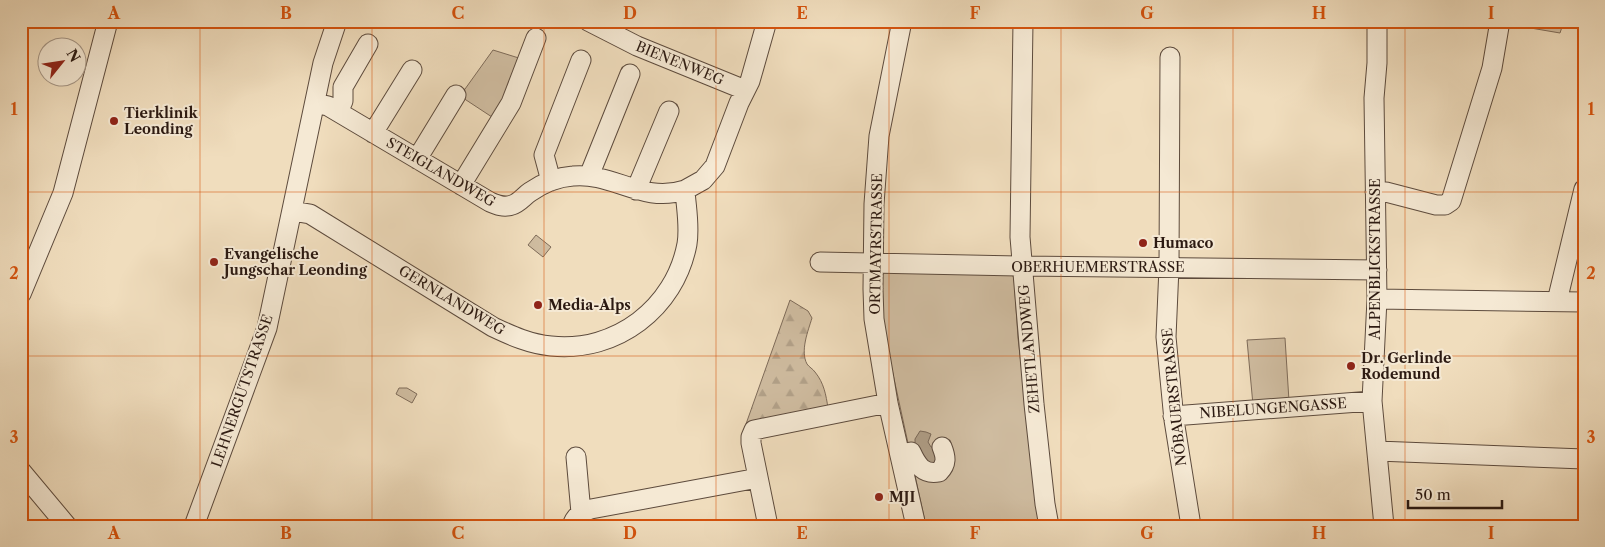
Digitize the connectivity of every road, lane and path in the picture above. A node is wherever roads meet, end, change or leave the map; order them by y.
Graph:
1 (108, 21) edge
2 (337, 21) edge
3 (588, 21) edge
4 (767, 21) edge
5 (902, 21) edge
6 (1023, 21) edge
7 (1377, 21) edge
8 (1500, 21) edge
9 (536, 38) dead end
10 (368, 44) dead end
11 (1170, 57) dead end
12 (581, 60) dead end
13 (412, 70) dead end
14 (630, 74) dead end
15 (745, 90) junction
16 (456, 94) dead end
17 (315, 103) junction
18 (668, 111) dead end
19 (338, 112) junction
20 (373, 133) junction
21 (417, 159) junction
22 (589, 176) junction
23 (551, 181) junction
24 (461, 185) junction
25 (1584, 189) edge
26 (636, 190) junction
27 (685, 190) junction
28 (1375, 192) junction
29 (292, 211) junction
30 (820, 262) dead end
31 (873, 263) junction
32 (1022, 266) junction
33 (1169, 267) junction
34 (1377, 270) junction
35 (21, 294) edge
36 (1378, 298) junction
37 (1558, 302) junction
38 (1584, 302) edge
39 (1372, 401) junction
40 (888, 402) junction
41 (1174, 416) junction
42 (942, 447) dead end
43 (1377, 451) junction
44 (900, 454) junction
45 (576, 457) dead end
46 (1584, 460) edge
47 (21, 471) edge
48 (758, 478) junction
49 (576, 519) edge
50 (67, 526) edge
51 (194, 526) edge
52 (768, 526) edge
53 (916, 526) edge
54 (1049, 526) edge
55 (1192, 526) edge
56 (1384, 526) edge

1 - 35 street
2 - 17 street, LEHNERGUTSTRASSE
3 - 15 street, BIENENWEG
4 - 15 street
5 - 31 street, ORTMAYRSTRASSE
6 - 32 street, ZEHETLANDWEG
7 - 28 street, ALPENBLICKSTRASSE
8 - 28 street
9 - 24 street
10 - 19 street
11 - 33 street, NÖBAUERSTRASSE
12 - 23 street
13 - 20 street
14 - 22 street
15 - 27 street
16 - 21 street
17 - 19 street, STEIGLANDWEG
17 - 29 street, LEHNERGUTSTRASSE
18 - 26 street
19 - 20 street, STEIGLANDWEG
20 - 21 street, STEIGLANDWEG
21 - 24 street, STEIGLANDWEG
22 - 23 street, STEIGLANDWEG
22 - 26 street, STEIGLANDWEG
23 - 24 street, STEIGLANDWEG
25 - 37 street
26 - 27 street, STEIGLANDWEG
27 - 29 street, GERNLANDWEG
28 - 34 street, ALPENBLICKSTRASSE
29 - 51 street, LEHNERGUTSTRASSE
30 - 31 street, OBERHUEMERSTRASSE
31 - 32 street, OBERHUEMERSTRASSE
31 - 40 street, ORTMAYRSTRASSE
32 - 33 street, OBERHUEMERSTRASSE
32 - 54 street, ZEHETLANDWEG
33 - 34 street, OBERHUEMERSTRASSE
33 - 41 street, NÖBAUERSTRASSE
34 - 36 street, ALPENBLICKSTRASSE
36 - 37 street
36 - 39 street, ALPENBLICKSTRASSE
37 - 38 street
39 - 41 street, NIBELUNGENGASSE
39 - 43 street, ALPENBLICKSTRASSE
40 - 44 street, ORTMAYRSTRASSE
40 - 48 street
41 - 55 street, NÖBAUERSTRASSE
42 - 44 street
43 - 46 street
43 - 56 street, ALPENBLICKSTRASSE
44 - 53 street, ORTMAYRSTRASSE
45 - 49 street
47 - 50 street
48 - 49 street
48 - 52 street

